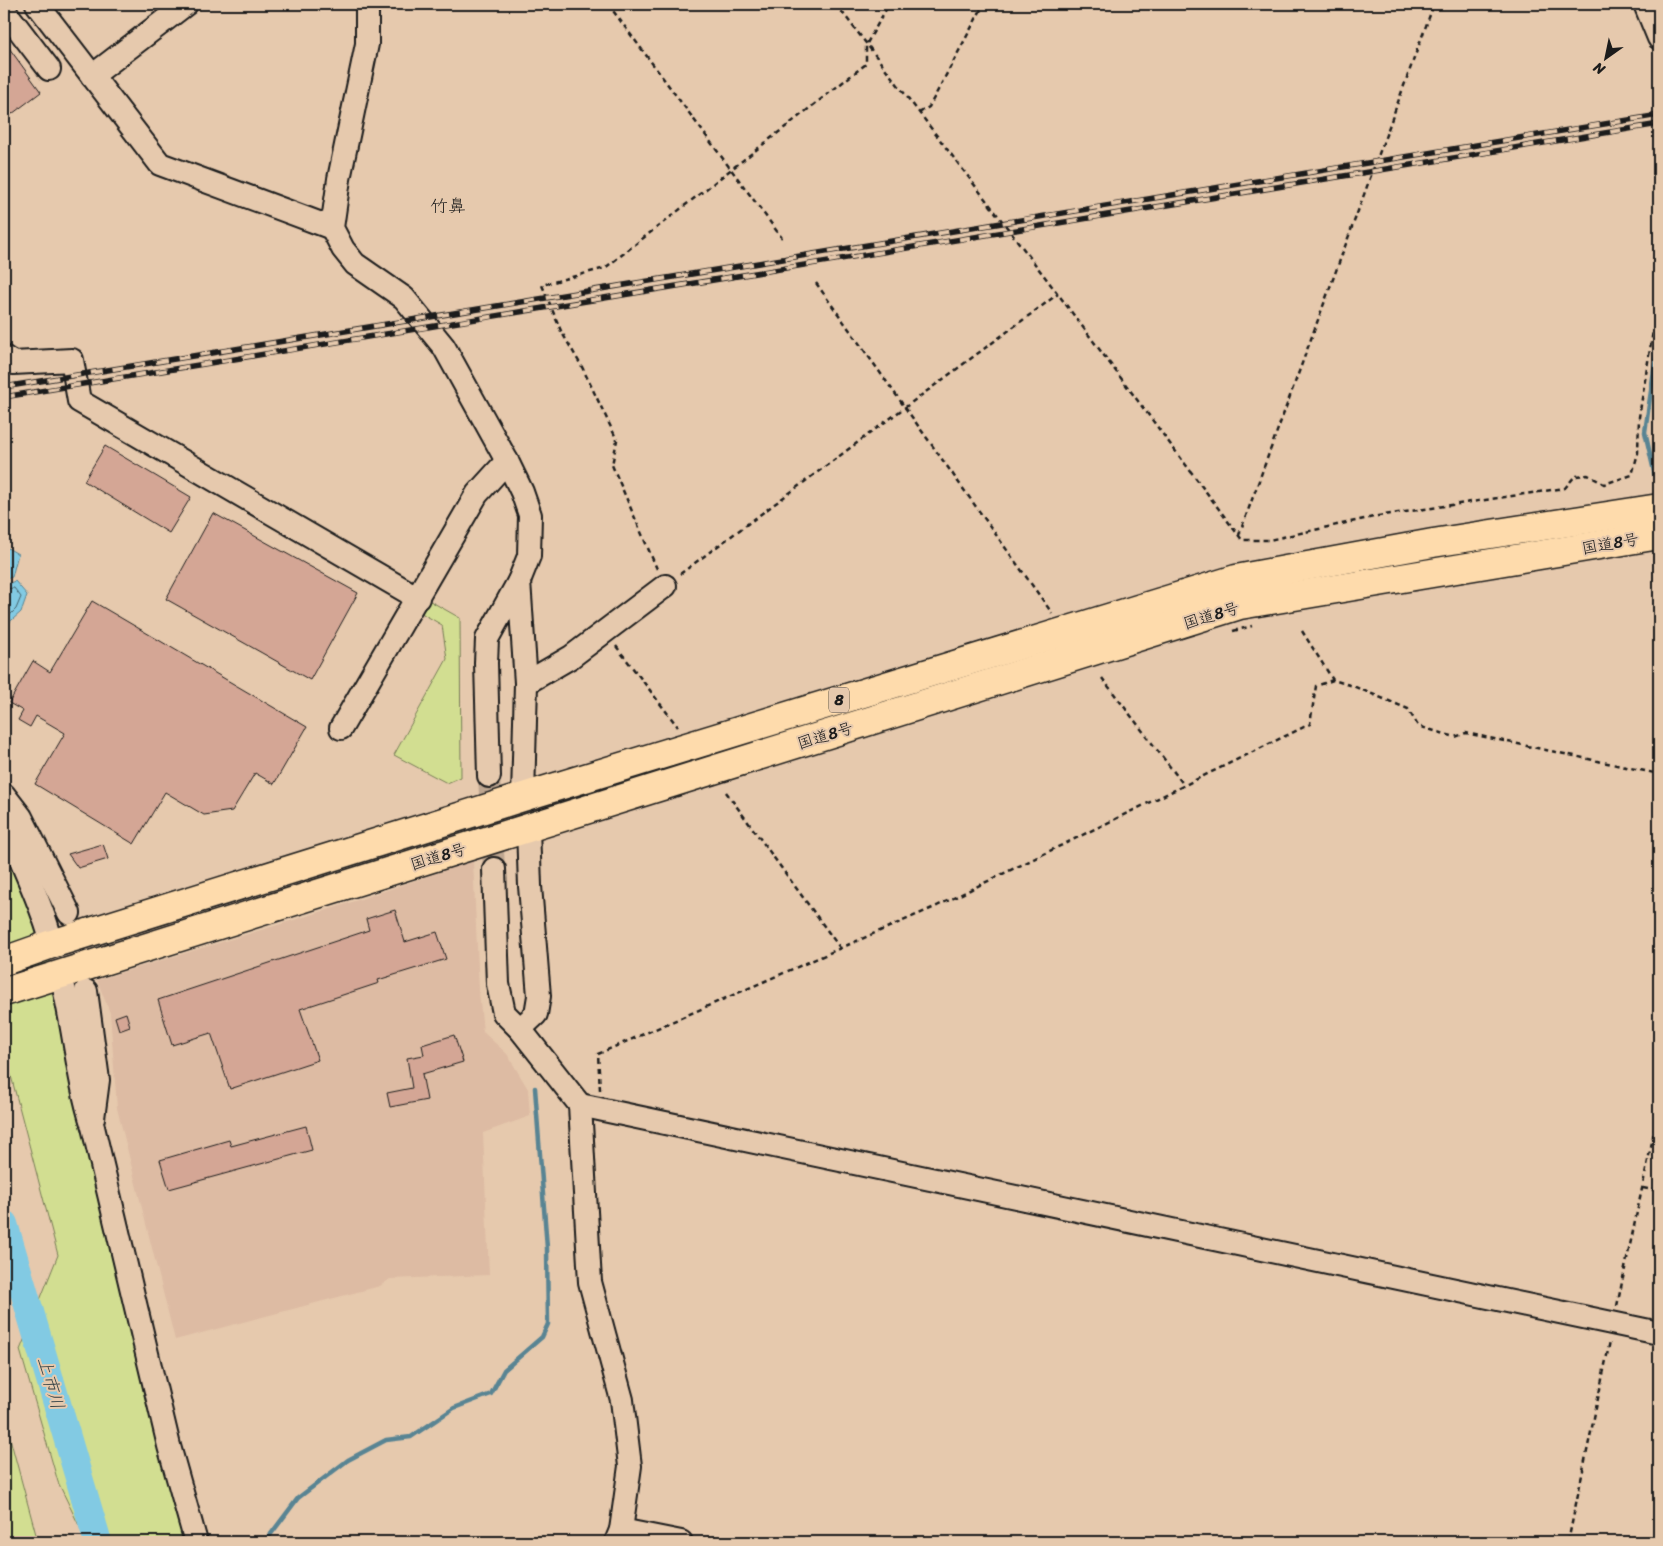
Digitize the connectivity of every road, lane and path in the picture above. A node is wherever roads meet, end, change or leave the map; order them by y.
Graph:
1 (37, 4) edge
2 (186, 4) edge
3 (367, 4) edge
4 (608, 4) edge
5 (836, 4) edge
6 (889, 4) edge
7 (984, 4) edge
8 (1434, 4) edge
9 (1645, 4) edge
10 (4, 10) edge
11 (1659, 38) edge
12 (866, 45) junction
13 (49, 68) dead end
14 (92, 76) junction
15 (919, 113) junction
16 (731, 170) junction
17 (332, 228) junction
18 (782, 238) dead end
19 (816, 283) dead end
20 (1058, 294) junction
21 (1659, 294) edge
22 (4, 357) edge
23 (905, 407) junction
24 (507, 461) junction
25 (1659, 508) edge
26 (1238, 535) junction
27 (1659, 535) edge
28 (519, 581) junction
29 (665, 586) junction
30 (418, 598) junction
31 (1052, 613) dead end
32 (1256, 625) dead end
33 (604, 631) junction
34 (1302, 631) dead end
35 (1229, 632) dead end
36 (1102, 678) dead end
37 (1333, 680) junction
38 (526, 683) junction
39 (341, 728) dead end
40 (679, 728) dead end
41 (1659, 774) edge
42 (489, 776) tunnel mouth
43 (1184, 785) junction
44 (726, 792) dead end
45 (4, 795) edge
46 (523, 797) junction
47 (4, 812) edge
48 (528, 828) junction
49 (494, 869) tunnel mouth
50 (69, 913) dead end
51 (42, 948) junction
52 (841, 948) junction
53 (4, 961) edge
54 (50, 977) junction
55 (86, 991) dead end
56 (4, 992) edge
57 (520, 1029) junction
58 (590, 1107) junction
59 (1659, 1109) edge
60 (92, 1127) junction
61 (1643, 1188) junction
62 (1659, 1192) edge
63 (1614, 1322) junction
64 (1659, 1332) edge
65 (619, 1536) edge
66 (196, 1542) edge
67 (681, 1542) edge
68 (1568, 1542) edge

1 - 14 street
2 - 14 street
3 - 17 street
4 - 16 path
5 - 12 path
6 - 12 path
7 - 15 path
8 - 26 path
9 - 11 street
10 - 13 street
12 - 15 path
12 - 16 path
14 - 17 street
15 - 20 path
16 - 18 path
16 - 29 path
17 - 24 street
19 - 23 path
20 - 23 path
20 - 26 path
21 - 26 path
22 - 30 street
23 - 29 path
23 - 31 path
24 - 28 street
24 - 30 street
25 - 46 highway, 国道8号 / 8
27 - 48 highway, 国道8号 / 8
28 - 38 street
28 - 42 street
29 - 33 street
30 - 39 street
32 - 35 path
33 - 38 street
33 - 40 path
34 - 37 path
36 - 43 path
37 - 41 path
37 - 43 path
38 - 46 street
43 - 52 path
44 - 52 path
45 - 50 street
46 - 51 highway, 国道8号 / 8
47 - 51 street
48 - 54 highway, 国道8号 / 8
48 - 57 street
49 - 57 street
51 - 53 highway, 国道8号 / 8
52 - 58 path
54 - 56 highway, 国道8号 / 8
54 - 60 street
55 - 60 street
57 - 58 street
58 - 63 street
58 - 65 street
59 - 61 path
60 - 66 street
61 - 62 path
61 - 63 path
63 - 64 street
63 - 68 path
65 - 67 street

